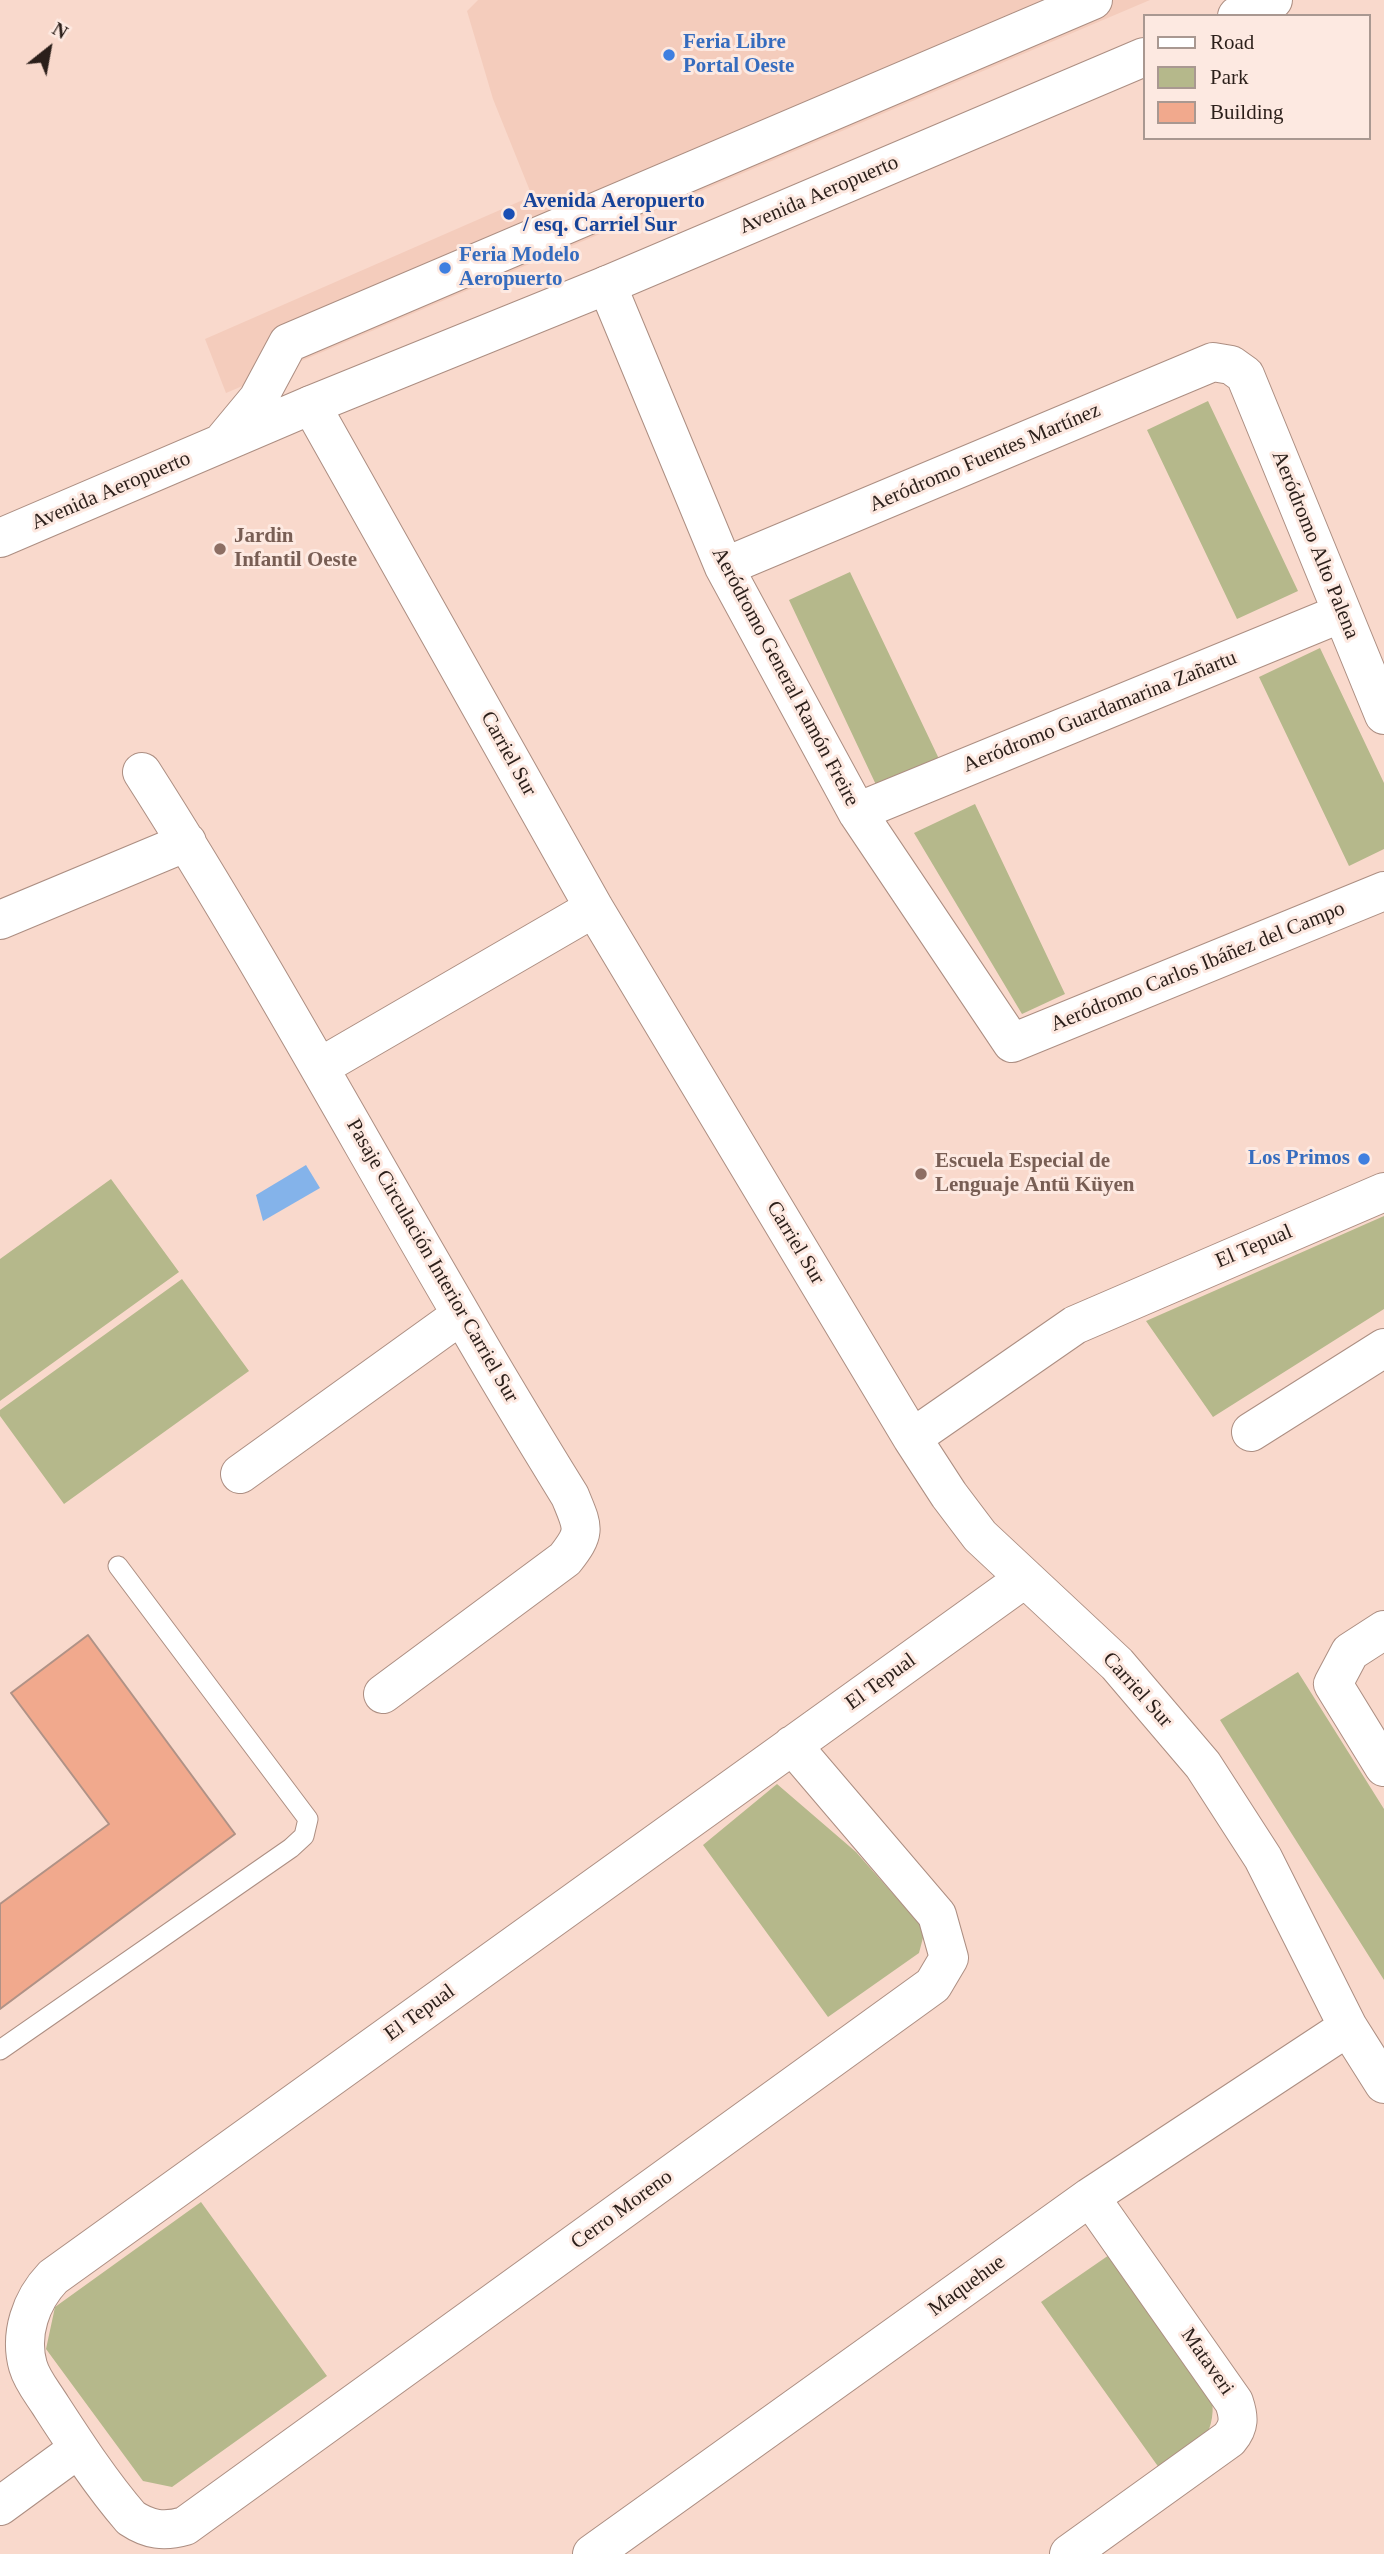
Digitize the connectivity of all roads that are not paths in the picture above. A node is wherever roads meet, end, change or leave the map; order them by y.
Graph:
1 (1093, 0) edge
2 (1273, 0) edge
3 (1242, 14) edge
4 (1142, 58) edge
5 (607, 285) junction
6 (288, 343) junction
7 (1245, 375) joint
8 (311, 405) junction
9 (221, 444) junction
10 (0, 538) edge
11 (724, 567) junction
12 (1342, 613) junction
13 (1384, 715) edge
14 (142, 772) dead end
15 (857, 812) junction
16 (187, 842) junction
17 (1384, 891) edge
18 (594, 908) junction
19 (0, 920) edge
20 (1012, 1043) joint
21 (320, 1068) junction
22 (1384, 1192) edge
23 (461, 1315) junction
24 (1384, 1348) edge
25 (1251, 1432) dead end
26 (912, 1438) junction
27 (240, 1474) dead end
28 (118, 1566) dead end
29 (1024, 1580) junction
30 (1384, 1630) edge
31 (383, 1694) dead end
32 (792, 1745) junction
33 (1384, 1768) edge
34 (1348, 2027) junction
35 (0, 2050) edge
36 (1384, 2084) edge
37 (1090, 2197) junction
38 (78, 2449) junction
39 (0, 2506) edge
40 (592, 2554) edge
41 (1069, 2554) edge

1 - 6 street
2 - 3 street
4 - 5 street, Avenida Aeropuerto
5 - 8 street, Avenida Aeropuerto
5 - 11 street, Aeródromo General Ramón Freire
6 - 8 street, Carriel Sur
6 - 9 street, Avenida Aeropuerto
7 - 11 street, Aeródromo Fuentes Martínez
7 - 12 street, Aeródromo Alto Palena
8 - 9 street, Avenida Aeropuerto
8 - 18 street, Carriel Sur
9 - 10 street, Avenida Aeropuerto
11 - 15 street, Aeródromo General Ramón Freire
12 - 13 street, Aeródromo Alto Palena
12 - 15 street, Aeródromo Guardamarina Zañartu
14 - 16 street, Pasaje Circulación Interior Carriel Sur
15 - 20 street, Aeródromo General Ramón Freire
16 - 19 street
16 - 21 street, Pasaje Circulación Interior Carriel Sur
17 - 20 street, Aeródromo Carlos Ibáñez del Campo
18 - 21 street
18 - 26 street, Carriel Sur
21 - 23 street, Pasaje Circulación Interior Carriel Sur
22 - 26 street, El Tepual
23 - 27 street
23 - 31 street, Pasaje Circulación Interior Carriel Sur
24 - 25 street
26 - 29 street, Carriel Sur
28 - 35 lane
29 - 32 street, El Tepual
29 - 34 street, Carriel Sur
30 - 33 street
32 - 38 street, El Tepual
32 - 38 street, Cerro Moreno
34 - 36 street, Carriel Sur
34 - 37 street, Maquehue
37 - 40 street, Maquehue
37 - 41 street, Mataveri
38 - 39 street

